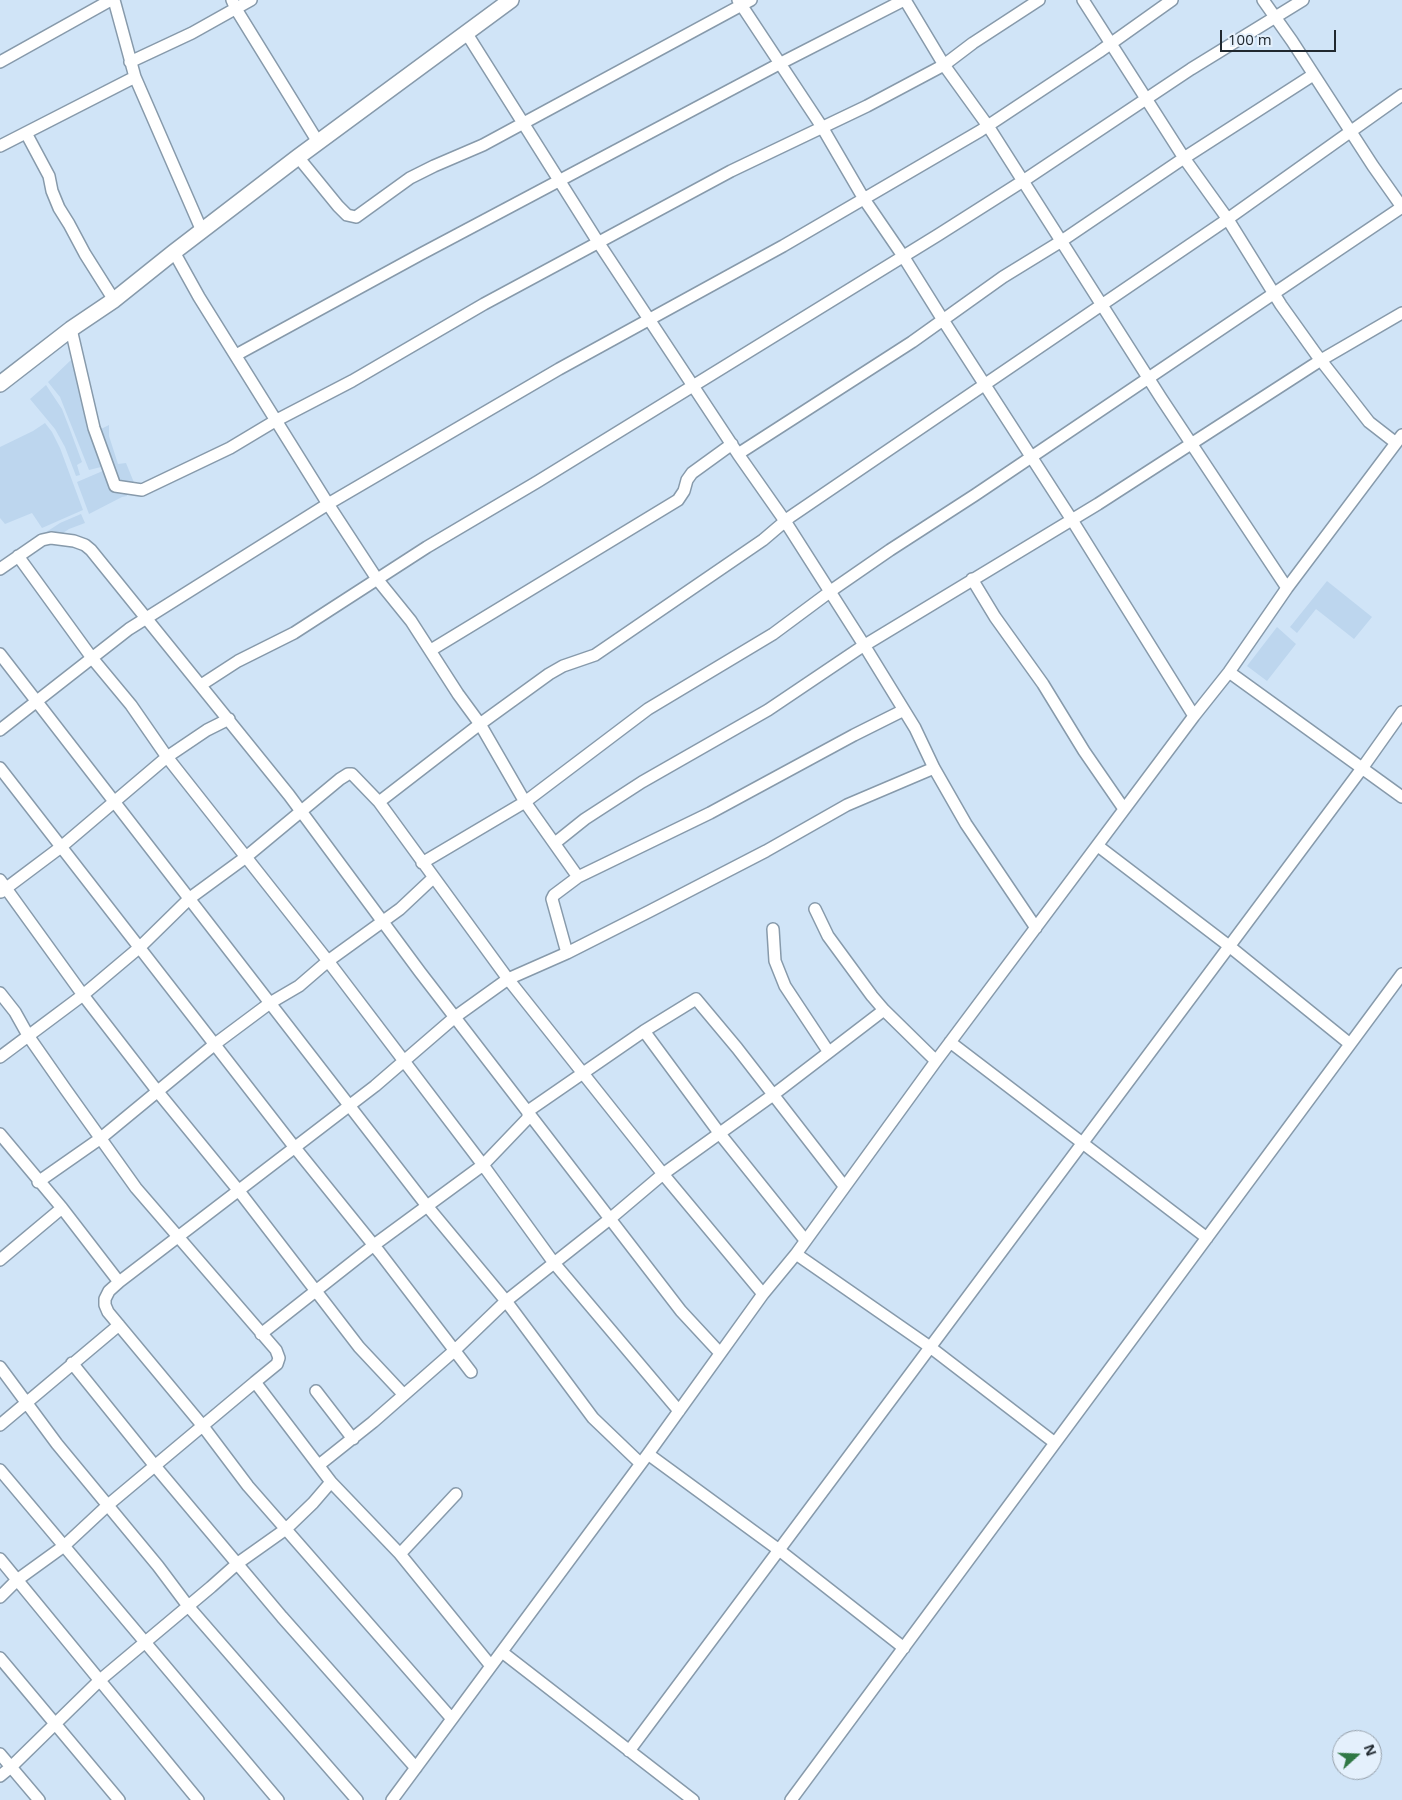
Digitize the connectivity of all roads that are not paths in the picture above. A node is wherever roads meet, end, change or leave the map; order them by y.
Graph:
1 (113, 0) edge
2 (251, 0) edge
3 (511, 0) edge
4 (905, 0) edge
5 (1039, 0) edge
6 (1083, 0) edge
7 (1172, 0) edge
8 (1263, 0) edge
9 (1303, 0) edge
10 (743, 2) edge
11 (234, 5) edge
12 (1275, 16) junction
13 (467, 34) junction
14 (1111, 44) junction
15 (0, 62) edge
16 (130, 62) junction
17 (779, 64) junction
18 (944, 64) junction
19 (1313, 75) junction
20 (135, 77) junction
21 (1402, 95) edge
22 (1147, 98) junction
23 (522, 124) junction
24 (988, 126) junction
25 (822, 128) junction
26 (26, 132) junction
27 (1352, 132) junction
28 (318, 142) junction
29 (0, 146) edge
30 (298, 157) junction
31 (1184, 158) junction
32 (1023, 181) junction
33 (560, 182) junction
34 (864, 199) junction
35 (1402, 207) edge
36 (1227, 218) junction
37 (202, 231) junction
38 (598, 242) junction
39 (1060, 242) junction
40 (174, 252) junction
41 (903, 256) junction
42 (1274, 292) junction
43 (114, 300) junction
44 (1102, 304) junction
45 (1402, 313) edge
46 (649, 320) junction
47 (943, 320) junction
48 (71, 329) junction
49 (236, 354) junction
50 (1321, 360) junction
51 (1149, 378) junction
52 (0, 384) edge
53 (693, 384) junction
54 (985, 384) junction
55 (275, 421) junction
56 (1399, 439) edge
57 (1191, 443) junction
58 (735, 449) junction
59 (1030, 457) junction
60 (328, 504) junction
61 (1072, 520) junction
62 (785, 521) junction
63 (18, 556) junction
64 (0, 569) edge
65 (972, 578) junction
66 (377, 579) junction
67 (1287, 588) junction
68 (829, 592) junction
69 (146, 618) junction
70 (864, 645) junction
71 (430, 650) junction
72 (0, 654) edge
73 (92, 658) junction
74 (1229, 672) junction
75 (201, 685) junction
76 (37, 701) junction
77 (904, 710) junction
78 (1402, 712) edge
79 (1194, 716) junction
80 (229, 719) junction
81 (480, 724) junction
82 (0, 730) edge
83 (167, 757) junction
84 (1363, 767) junction
85 (0, 768) edge
86 (934, 768) junction
87 (1402, 797) edge
88 (114, 801) junction
89 (379, 802) junction
90 (524, 802) junction
91 (1124, 809) junction
92 (301, 811) junction
93 (555, 843) junction
94 (61, 846) junction
95 (1098, 846) junction
96 (246, 857) junction
97 (422, 863) junction
98 (578, 877) junction
99 (433, 878) junction
100 (2, 887) edge
101 (190, 898) junction
102 (815, 909) dead end
103 (381, 921) junction
104 (1036, 928) junction
105 (773, 929) dead end
106 (1229, 946) junction
107 (140, 947) junction
108 (567, 953) junction
109 (328, 961) junction
110 (1402, 974) edge
111 (508, 979) junction
112 (0, 993) edge
113 (83, 995) junction
114 (270, 1003) junction
115 (884, 1010) junction
116 (455, 1017) junction
117 (644, 1031) junction
118 (30, 1036) junction
119 (950, 1042) junction
120 (215, 1044) junction
121 (1350, 1044) junction
122 (828, 1051) junction
123 (0, 1058) edge
124 (936, 1061) junction
125 (404, 1062) junction
126 (583, 1074) junction
127 (158, 1092) junction
128 (773, 1095) junction
129 (349, 1106) junction
130 (528, 1112) junction
131 (0, 1134) edge
132 (720, 1134) junction
133 (101, 1138) junction
134 (1082, 1143) junction
135 (295, 1147) junction
136 (483, 1165) junction
137 (663, 1174) junction
138 (38, 1182) junction
139 (844, 1186) junction
140 (239, 1191) junction
141 (427, 1206) junction
142 (62, 1208) junction
143 (610, 1218) junction
144 (178, 1238) junction
145 (1207, 1238) junction
146 (806, 1240) junction
147 (374, 1245) junction
148 (796, 1254) junction
149 (0, 1259) edge
150 (554, 1263) junction
151 (119, 1282) junction
152 (316, 1291) junction
153 (763, 1294) junction
154 (506, 1302) junction
155 (119, 1325) junction
156 (261, 1334) junction
157 (930, 1347) junction
158 (454, 1351) junction
159 (720, 1353) junction
160 (72, 1363) junction
161 (0, 1367) edge
162 (471, 1372) dead end
163 (255, 1382) junction
164 (316, 1390) dead end
165 (404, 1395) junction
166 (26, 1402) junction
167 (679, 1411) junction
168 (0, 1424) edge
169 (202, 1425) junction
170 (353, 1438) junction
171 (1055, 1443) junction
172 (644, 1458) junction
173 (319, 1465) junction
174 (155, 1466) junction
175 (0, 1470) edge
176 (331, 1482) junction
177 (456, 1494) dead end
178 (108, 1505) junction
179 (286, 1529) junction
180 (64, 1546) junction
181 (779, 1550) junction
182 (400, 1554) junction
183 (0, 1559) edge
184 (238, 1563) junction
185 (17, 1580) junction
186 (0, 1596) edge
187 (188, 1606) junction
188 (145, 1642) junction
189 (904, 1648) junction
190 (502, 1652) junction
191 (0, 1658) edge
192 (491, 1666) junction
193 (100, 1680) junction
194 (452, 1719) junction
195 (54, 1724) junction
196 (629, 1750) junction
197 (0, 1754) edge
198 (11, 1768) junction
199 (416, 1768) junction
200 (0, 1776) edge
201 (39, 1800) edge
202 (119, 1800) edge
203 (198, 1800) edge
204 (278, 1800) edge
205 (357, 1800) edge
206 (392, 1800) edge
207 (693, 1800) edge
208 (791, 1800) edge

1 - 15 street
1 - 16 street
2 - 11 street
3 - 13 main road
4 - 17 street
4 - 18 street
5 - 18 street
6 - 14 street
7 - 14 street
8 - 12 street
9 - 12 street
10 - 17 street
10 - 23 street
11 - 16 street
11 - 28 street
12 - 19 street
12 - 22 street
13 - 23 street
13 - 28 main road
14 - 22 street
14 - 24 street
16 - 20 street
17 - 25 street
17 - 33 street
18 - 24 street
18 - 25 street
19 - 27 street
19 - 31 street
20 - 26 street
20 - 37 street
21 - 27 street
22 - 31 street
22 - 32 street
23 - 30 street
23 - 33 street
24 - 32 street
24 - 34 street
25 - 34 street
25 - 38 street
26 - 29 street
26 - 43 street
27 - 35 street
27 - 36 street
28 - 30 main road
30 - 37 main road
31 - 36 street
31 - 39 street
32 - 39 street
32 - 41 street
33 - 38 street
33 - 49 street
34 - 41 street
34 - 46 street
35 - 42 street
36 - 42 street
36 - 44 street
37 - 40 main road
38 - 46 street
38 - 55 street
39 - 44 street
39 - 47 street
40 - 43 main road
40 - 49 street
41 - 47 street
41 - 53 street
42 - 50 street
42 - 51 street
43 - 48 main road
44 - 51 street
44 - 54 street
45 - 50 street
46 - 53 street
46 - 60 street
47 - 54 street
47 - 58 street
48 - 52 main road
48 - 55 street
49 - 55 street
50 - 56 street
50 - 57 street
51 - 57 street
51 - 59 street
53 - 58 street
53 - 66 street
54 - 59 street
54 - 62 street
55 - 60 street
56 - 67 street
57 - 61 street
57 - 67 street
58 - 62 street
58 - 71 street
59 - 61 street
59 - 68 street
60 - 66 street
60 - 69 street
61 - 65 street
61 - 79 street
62 - 68 street
62 - 81 street
63 - 64 street
63 - 69 street
63 - 73 street
65 - 70 street
65 - 91 street
66 - 71 street
66 - 75 street
67 - 74 street
68 - 70 street
68 - 90 street
69 - 73 street
69 - 75 street
70 - 77 street
70 - 93 street
71 - 81 street
72 - 76 street
73 - 76 street
73 - 83 street
74 - 79 street
74 - 84 street
75 - 80 street
76 - 82 street
76 - 88 street
77 - 86 street
77 - 98 street
78 - 84 street
79 - 91 street
80 - 83 street
80 - 92 street
81 - 89 street
81 - 90 street
83 - 88 street
83 - 96 street
84 - 87 street
84 - 106 street
85 - 94 street
86 - 104 street
86 - 108 street
88 - 94 street
88 - 101 street
89 - 92 street
89 - 97 street
90 - 93 street
90 - 97 street
91 - 95 street
92 - 96 street
92 - 103 street
93 - 98 street
94 - 100 street
94 - 107 street
95 - 104 street
95 - 106 street
96 - 101 street
96 - 109 street
97 - 99 street
98 - 108 street
99 - 103 street
99 - 111 street
100 - 113 street
101 - 107 street
101 - 114 street
102 - 115 street
103 - 109 street
103 - 116 street
104 - 119 street
105 - 122 street
106 - 121 street
106 - 134 street
107 - 113 street
107 - 120 street
108 - 111 street
109 - 114 street
109 - 125 street
110 - 121 street
111 - 116 street
111 - 126 street
112 - 118 street
113 - 118 street
113 - 127 street
114 - 120 street
114 - 129 street
115 - 122 street
115 - 124 street
116 - 125 street
116 - 130 street
117 - 126 street
117 - 128 street
117 - 132 street
118 - 123 street
118 - 133 street
119 - 124 street
119 - 134 street
120 - 127 street
120 - 135 street
121 - 145 street
122 - 128 street
124 - 139 street
125 - 129 street
125 - 136 street
126 - 130 street
126 - 137 street
127 - 133 street
127 - 140 street
128 - 132 street
128 - 139 street
129 - 135 street
129 - 141 street
130 - 136 street
130 - 143 street
131 - 138 street
132 - 137 street
132 - 146 street
133 - 138 street
133 - 144 street
134 - 145 street
134 - 157 street
135 - 140 street
135 - 147 street
136 - 141 street
136 - 150 street
137 - 143 street
137 - 153 street
138 - 142 street
139 - 146 street
140 - 144 street
140 - 152 street
141 - 147 street
141 - 154 street
142 - 149 street
142 - 151 street
143 - 150 street
143 - 159 street
144 - 151 street
144 - 156 street
145 - 171 street
146 - 148 street
147 - 152 street
147 - 158 street
148 - 153 street
148 - 157 street
150 - 154 street
150 - 167 street
151 - 155 street
152 - 156 street
152 - 165 street
153 - 159 street
154 - 158 street
154 - 172 street
155 - 160 street
155 - 169 street
156 - 163 street
157 - 171 street
157 - 181 street
158 - 162 street
158 - 165 street
159 - 167 street
160 - 166 street
160 - 174 street
161 - 166 street
163 - 169 street
163 - 173 street
164 - 170 street
165 - 170 street
166 - 168 street
166 - 178 street
167 - 172 street
169 - 174 street
169 - 179 street
170 - 173 street
171 - 189 street
172 - 181 street
172 - 190 street
173 - 176 street
174 - 178 street
174 - 184 street
175 - 180 street
176 - 179 street
176 - 182 street
177 - 182 street
178 - 180 street
178 - 187 street
179 - 184 street
179 - 194 street
180 - 185 street
180 - 188 street
181 - 189 street
181 - 196 street
182 - 192 street
183 - 185 street
184 - 187 street
184 - 199 street
185 - 186 street
185 - 193 street
187 - 188 street
187 - 205 street
188 - 193 street
188 - 204 street
189 - 208 street
190 - 192 street
190 - 196 street
191 - 195 street
192 - 194 street
193 - 195 street
193 - 203 street
194 - 199 street
195 - 198 street
195 - 202 street
196 - 207 street
197 - 198 street
198 - 200 street
198 - 201 street
199 - 206 street

